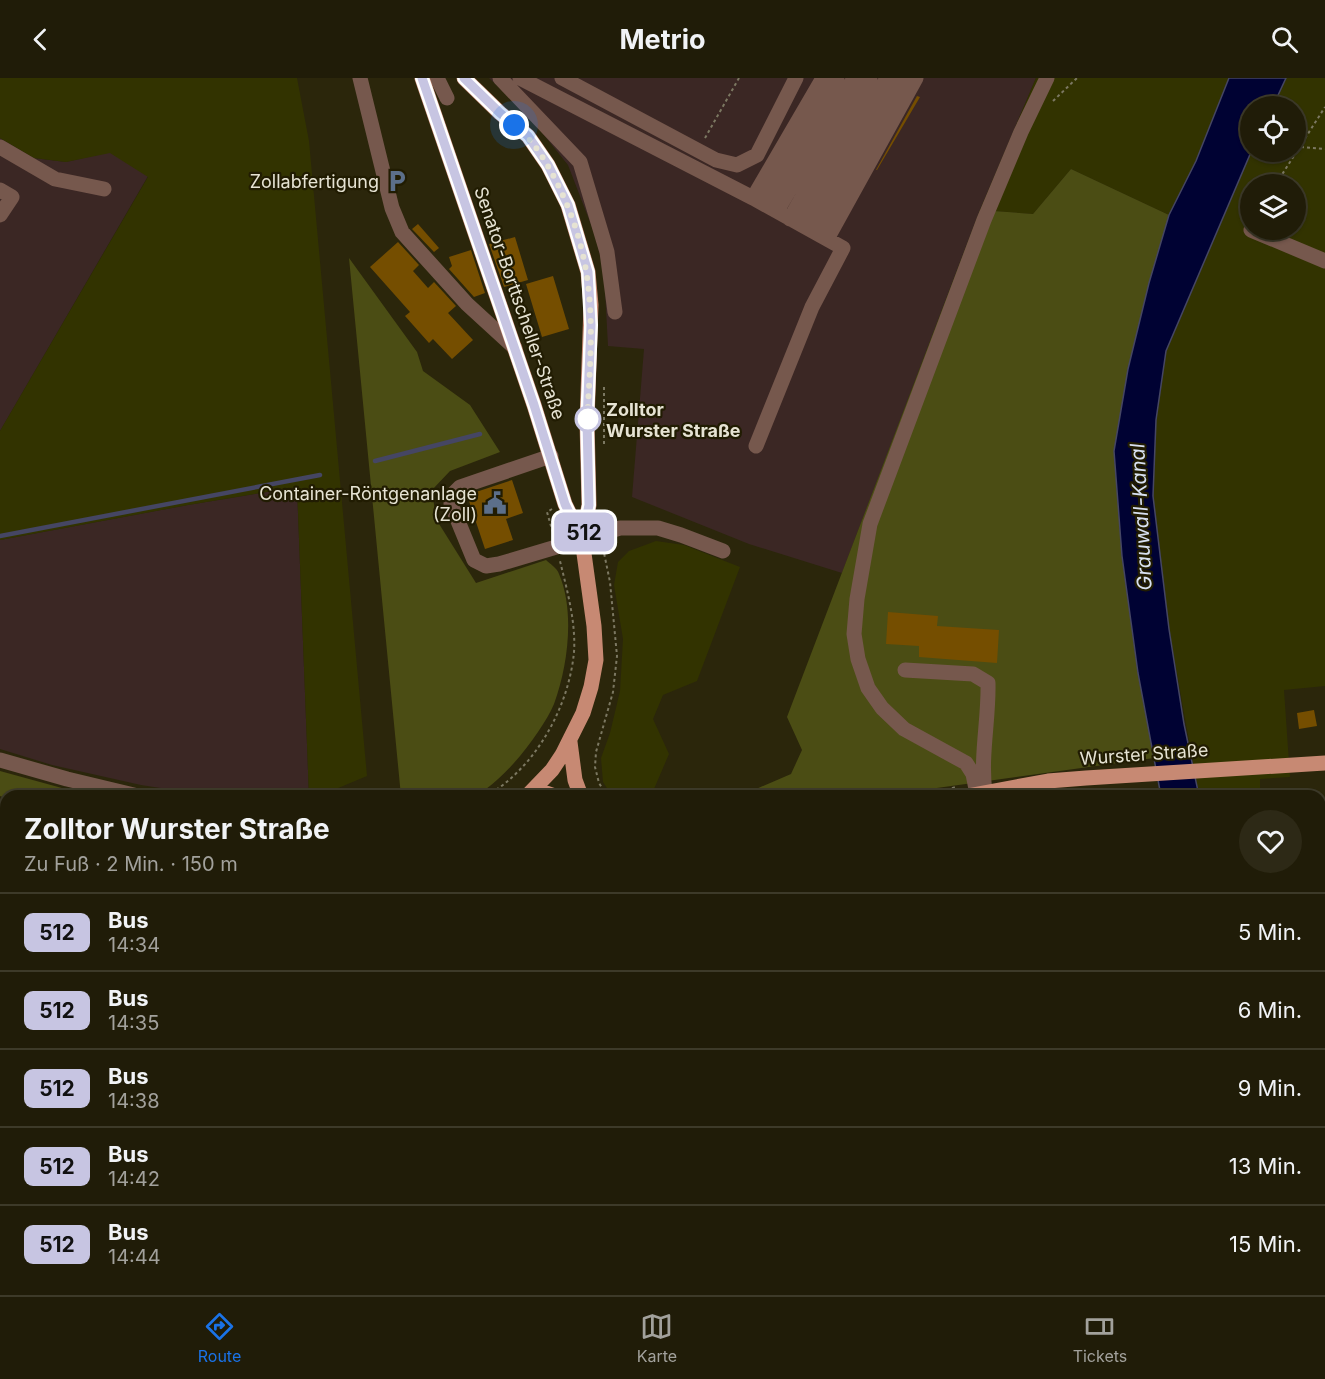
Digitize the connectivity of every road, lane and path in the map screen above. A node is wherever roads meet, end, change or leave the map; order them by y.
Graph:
1 (360, 78) edge
2 (423, 78) edge
3 (437, 78) edge
4 (464, 78) edge
5 (500, 78) edge
6 (520, 78) edge
7 (562, 78) edge
8 (739, 78) edge
9 (796, 78) edge
10 (823, 78) edge
11 (837, 78) edge
12 (854, 78) edge
13 (870, 78) edge
14 (887, 78) edge
15 (901, 78) edge
16 (916, 78) edge
17 (1047, 78) edge
18 (447, 98) dead end
19 (1325, 107) edge
20 (1306, 136) edge
21 (0, 147) edge
22 (1306, 148) edge
23 (1325, 149) edge
24 (698, 151) junction
25 (104, 189) dead end
26 (0, 190) edge
27 (0, 215) edge
28 (790, 218) junction
29 (1275, 240) edge
30 (1325, 261) edge
31 (615, 312) dead end
32 (515, 348) junction
33 (756, 446) dead end
34 (551, 456) junction
35 (565, 504) junction
36 (582, 539) junction
37 (557, 547) junction
38 (723, 550) dead end
39 (905, 670) dead end
40 (570, 742) junction
41 (0, 760) edge
42 (1325, 762) edge
43 (113, 790) edge
44 (494, 790) edge
45 (537, 790) edge
46 (579, 790) edge
47 (975, 790) edge
48 (977, 790) edge
49 (998, 790) edge

1 - 32 street
2 - 32 main road, Senator-Borttscheller-Straße
3 - 18 street
4 - 36 main road, Senator-Borttscheller-Straße
5 - 31 street
6 - 28 street
7 - 24 street
8 - 24 path
9 - 24 street
10 - 28 street
11 - 28 street
12 - 28 street
13 - 28 street
14 - 28 street
15 - 28 street
16 - 28 street
17 - 47 street
19 - 20 path
21 - 25 street
22 - 23 path
26 - 27 street
28 - 33 street
29 - 30 street
32 - 34 main road, Senator-Borttscheller-Straße
34 - 35 main road, Senator-Borttscheller-Straße
34 - 37 street
35 - 36 main road, Senator-Borttscheller-Straße
35 - 37 path
36 - 37 street
36 - 38 street
36 - 40 main road, Senator-Borttscheller-Straße
37 - 44 path
39 - 48 street
40 - 45 main road, Senator-Borttscheller-Straße
40 - 46 main road
41 - 43 street
42 - 49 main road, Wurster Straße

